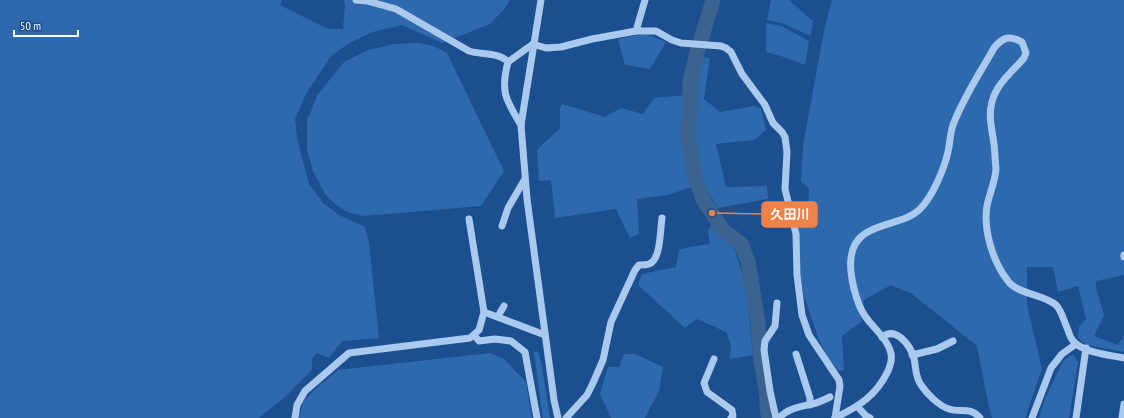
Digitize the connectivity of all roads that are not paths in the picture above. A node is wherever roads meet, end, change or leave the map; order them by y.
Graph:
1 (356, 0) edge
2 (541, 0) edge
3 (645, 0) edge
4 (636, 30) junction
5 (533, 44) junction
6 (508, 62) junction
7 (521, 125) junction
8 (525, 178) junction
9 (662, 218) dead end
10 (469, 219) dead end
11 (502, 226) dead end
12 (777, 303) dead end
13 (504, 306) dead end
14 (484, 312) junction
15 (498, 316) junction
16 (474, 335) junction
17 (546, 335) junction
18 (882, 337) junction
19 (953, 341) dead end
20 (1076, 344) junction
21 (1086, 348) junction
22 (796, 354) dead end
23 (912, 355) junction
24 (1124, 358) edge
25 (714, 359) dead end
26 (830, 397) dead end
27 (1124, 404) edge
28 (810, 405) junction
29 (857, 406) junction
30 (295, 418) edge
31 (536, 418) edge
32 (558, 418) edge
33 (566, 418) edge
34 (731, 418) edge
35 (776, 418) edge
36 (779, 418) edge
37 (835, 418) edge
38 (867, 418) edge
39 (980, 418) edge
40 (1032, 418) edge
41 (1076, 418) edge
42 (1122, 418) edge

1 - 6 street
2 - 5 street
3 - 4 street
4 - 5 street
4 - 37 street
5 - 6 street
5 - 7 street
6 - 7 street
7 - 8 street
8 - 11 street
8 - 17 street
9 - 33 street
10 - 14 street
12 - 35 street
13 - 15 street
14 - 15 street
14 - 16 street
15 - 17 street
16 - 30 street
16 - 31 street
17 - 32 street
18 - 20 street
18 - 23 street
18 - 29 street
19 - 23 street
20 - 21 street
20 - 40 street
21 - 24 street
21 - 41 street
22 - 28 street
23 - 39 street
25 - 34 street
26 - 28 street
27 - 42 street
28 - 36 street
29 - 37 street
29 - 38 street

